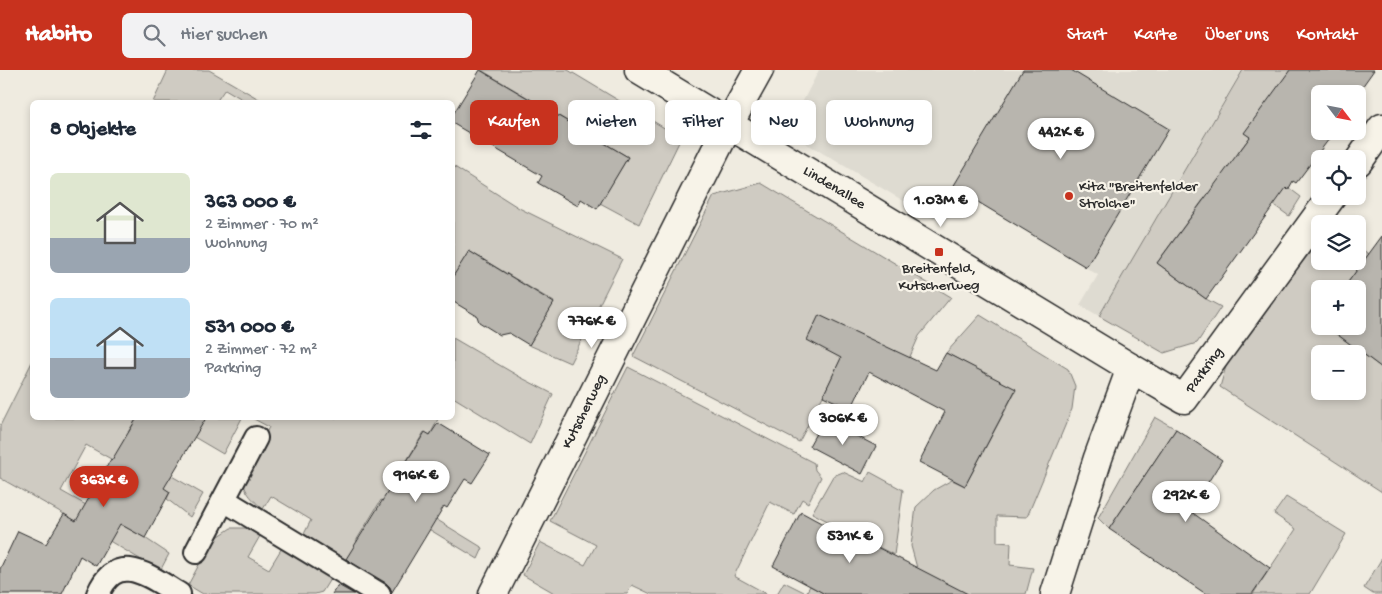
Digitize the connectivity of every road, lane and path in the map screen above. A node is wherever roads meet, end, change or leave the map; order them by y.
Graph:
1 (639, 70) edge
2 (759, 70) edge
3 (689, 100) edge
4 (741, 102) edge
5 (1382, 128) edge
6 (741, 131) edge
7 (718, 145) edge
8 (1366, 151) edge
9 (1325, 205) edge
10 (1131, 368) junction
11 (256, 438) dead end
12 (224, 500) junction
13 (196, 552) dead end
14 (98, 594) edge
15 (179, 594) edge
16 (379, 594) edge
17 (493, 594) edge
18 (1055, 594) edge

1 - 3 street, Lindenallee
2 - 4 street, Kutscherweg
5 - 8 street
6 - 10 street, Lindenallee
7 - 17 street, Kutscherweg
9 - 10 street, Parkring
10 - 18 street
11 - 12 lane
12 - 13 lane
12 - 16 lane
14 - 15 lane

